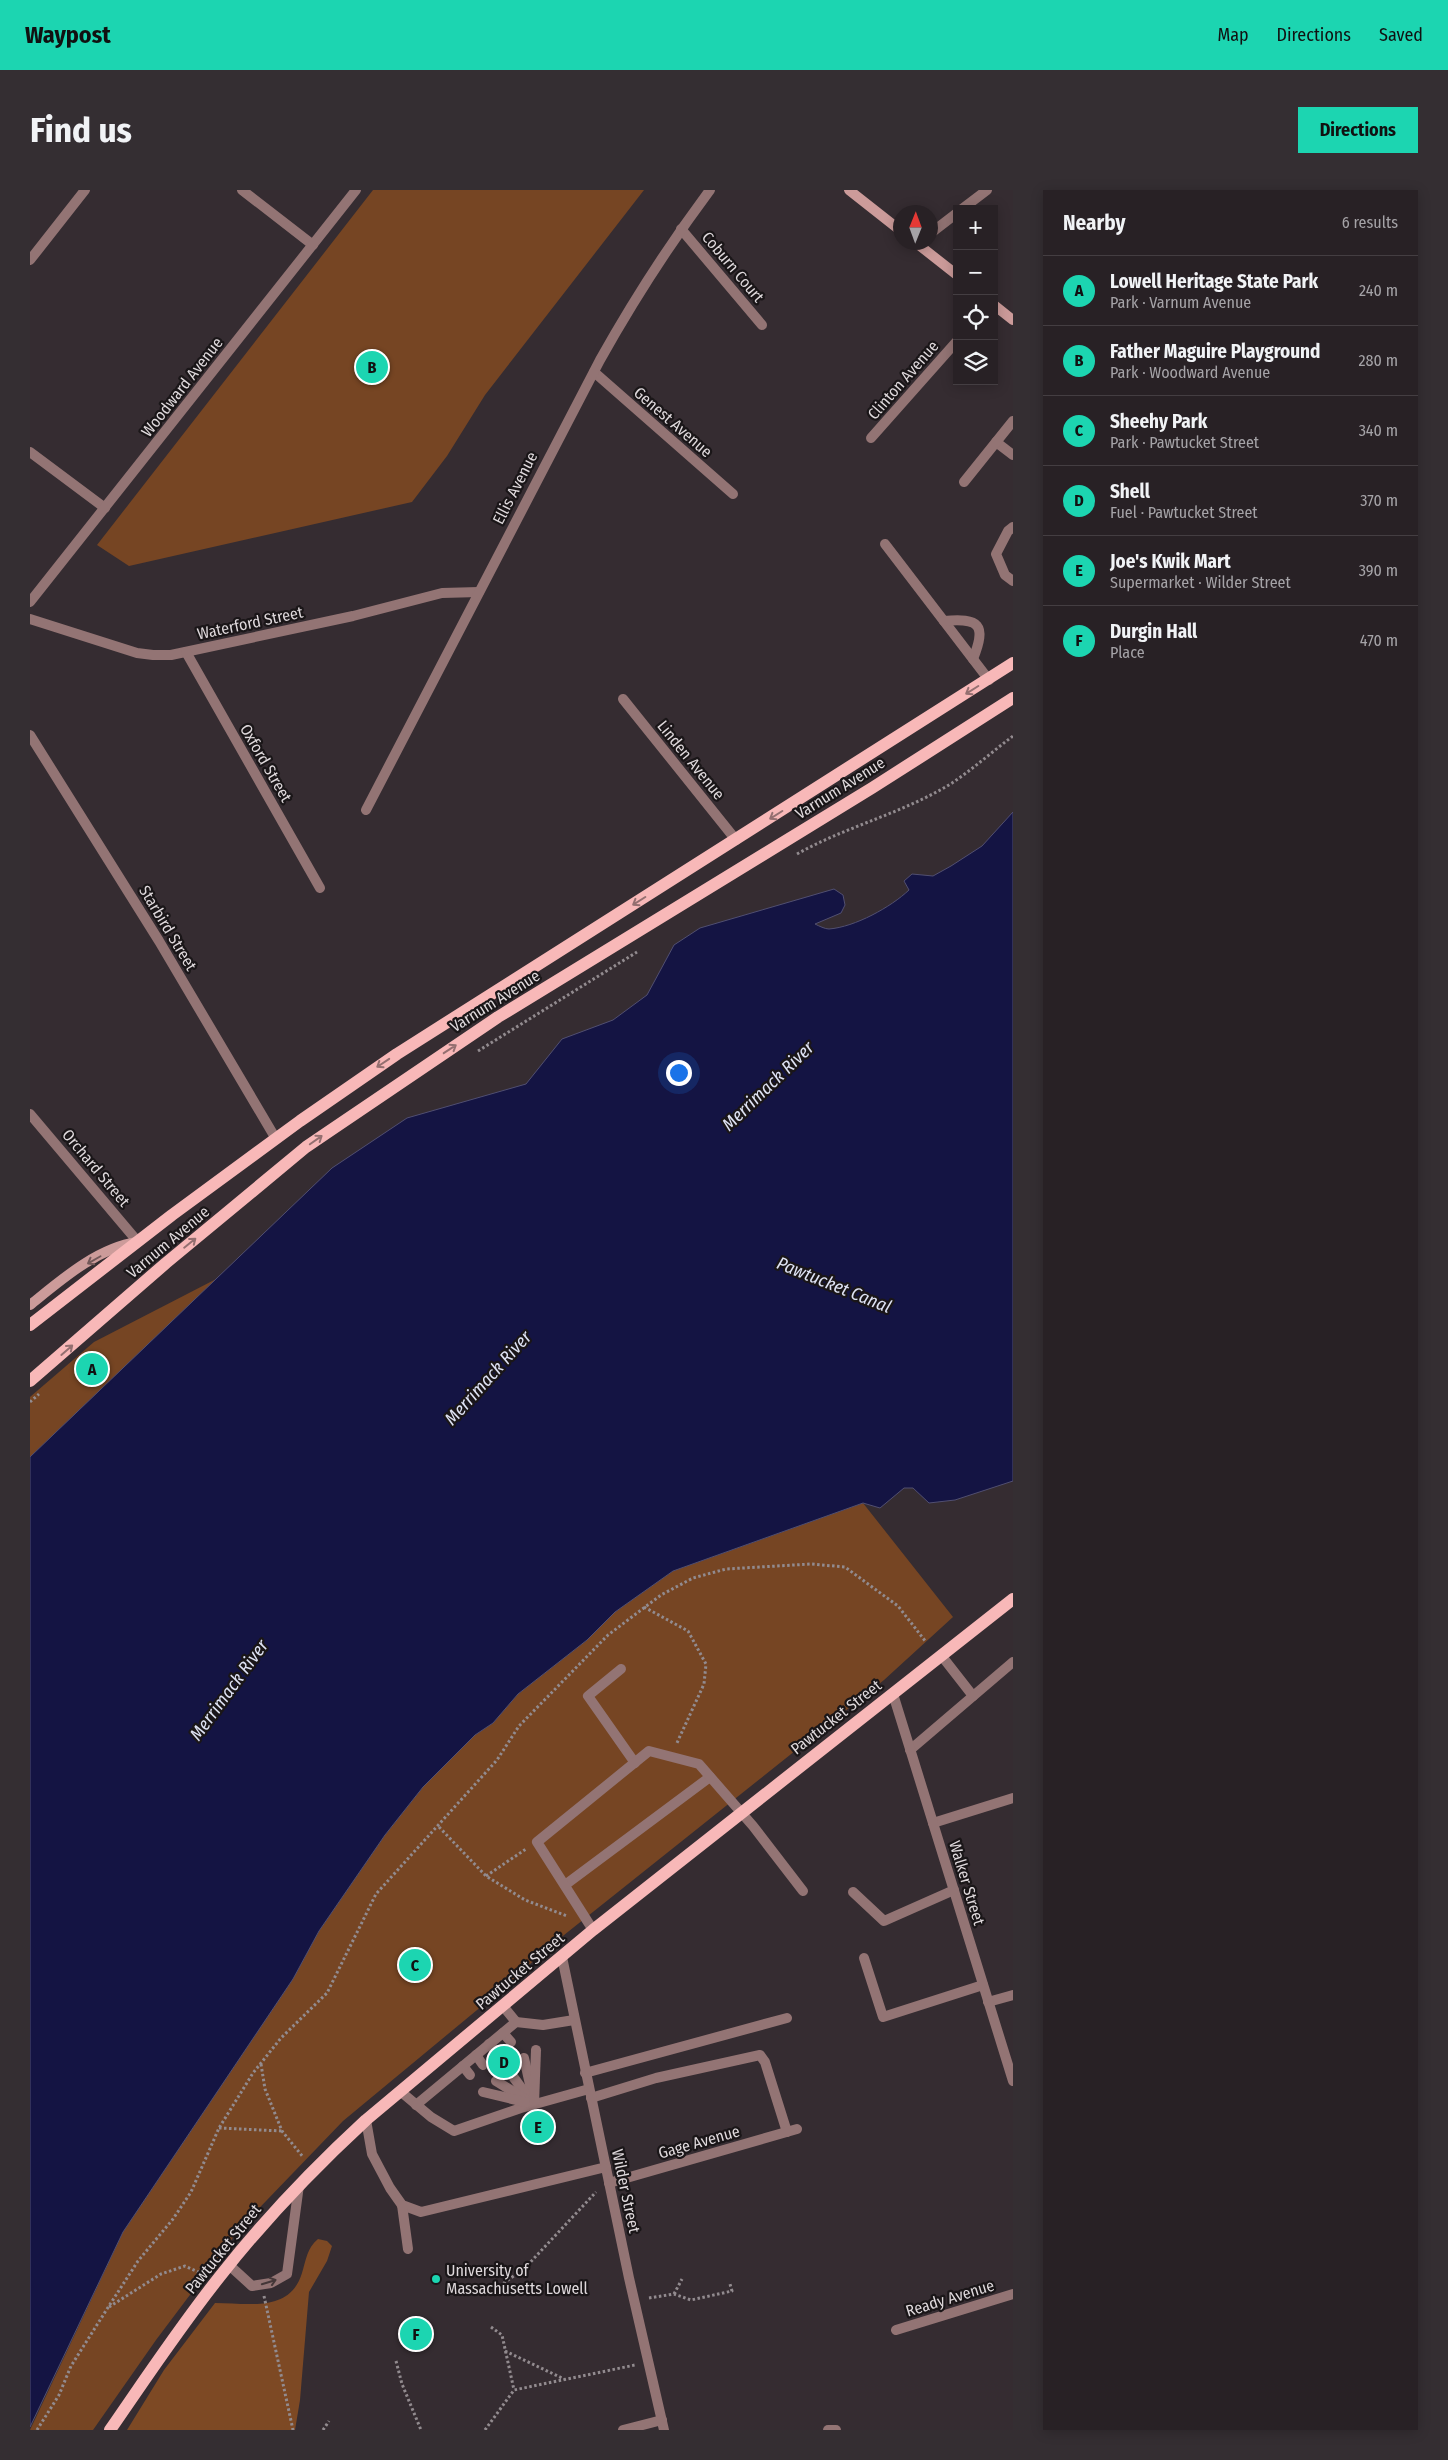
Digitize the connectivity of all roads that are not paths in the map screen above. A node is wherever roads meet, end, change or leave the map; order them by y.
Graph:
1 (85, 190) edge
2 (242, 190) edge
3 (356, 190) edge
4 (710, 190) edge
5 (849, 190) edge
6 (987, 190) edge
7 (967, 205) edge
8 (953, 216) edge
9 (893, 225) edge
10 (938, 227) edge
11 (681, 229) junction
12 (313, 245) junction
13 (926, 250) edge
14 (30, 260) edge
15 (953, 272) edge
16 (998, 308) edge
17 (1013, 320) edge
18 (762, 325) dead end
19 (953, 346) edge
20 (594, 372) junction
21 (1013, 421) edge
22 (871, 438) dead end
23 (996, 442) junction
24 (30, 452) edge
25 (1013, 455) edge
26 (964, 482) dead end
27 (733, 494) dead end
28 (106, 508) junction
29 (1013, 527) edge
30 (885, 544) dead end
31 (1013, 581) edge
32 (479, 592) junction
33 (30, 602) edge
34 (30, 619) edge
35 (944, 621) junction
36 (186, 652) junction
37 (973, 659) junction
38 (1013, 663) edge
39 (989, 680) junction
40 (1013, 698) edge
41 (622, 699) dead end
42 (30, 735) edge
43 (366, 810) dead end
44 (736, 840) junction
45 (320, 888) dead end
46 (30, 1114) edge
47 (276, 1139) junction
48 (138, 1242) junction
49 (30, 1305) edge
50 (30, 1325) edge
51 (30, 1381) edge
52 (1013, 1599) edge
53 (941, 1656) junction
54 (1013, 1662) edge
55 (621, 1669) dead end
56 (892, 1694) junction
57 (973, 1696) junction
58 (910, 1750) junction
59 (635, 1763) junction
60 (710, 1777) junction
61 (1013, 1798) edge
62 (740, 1813) junction
63 (933, 1823) junction
64 (565, 1885) junction
65 (954, 1890) junction
66 (803, 1891) dead end
67 (853, 1892) dead end
68 (593, 1930) junction
69 (562, 1957) junction
70 (864, 1958) dead end
71 (983, 1986) junction
72 (1013, 1995) edge
73 (988, 2002) junction
74 (503, 2006) junction
75 (787, 2018) dead end
76 (574, 2020) junction
77 (516, 2022) junction
78 (523, 2032) dead end
79 (503, 2033) junction
80 (511, 2042) dead end
81 (489, 2044) junction
82 (536, 2050) dead end
83 (497, 2053) dead end
84 (476, 2055) junction
85 (524, 2058) dead end
86 (483, 2065) dead end
87 (463, 2066) junction
88 (509, 2071) dead end
89 (585, 2072) junction
90 (470, 2075) dead end
91 (496, 2081) dead end
92 (1013, 2081) edge
93 (400, 2091) junction
94 (483, 2092) dead end
95 (590, 2094) junction
96 (534, 2104) junction
97 (416, 2105) junction
98 (366, 2120) junction
99 (606, 2167) junction
100 (609, 2183) junction
101 (299, 2185) junction
102 (402, 2206) junction
103 (408, 2249) dead end
104 (230, 2265) junction
105 (1013, 2294) edge
106 (896, 2330) dead end
107 (663, 2425) edge
108 (110, 2430) edge
109 (623, 2430) edge
110 (828, 2430) edge
111 (836, 2430) edge

1 - 14 street
2 - 12 street
3 - 12 street, Woodward Avenue
4 - 11 street, Ellis Avenue
5 - 9 main road
6 - 7 street
8 - 10 street
11 - 18 street, Coburn Court
11 - 20 street, Ellis Avenue
12 - 28 street, Woodward Avenue
13 - 15 main road
16 - 17 main road
19 - 22 street, Clinton Avenue
20 - 27 street, Genest Avenue
20 - 32 street, Ellis Avenue
21 - 23 street
23 - 25 street
23 - 26 street
24 - 28 street
28 - 33 street, Woodward Avenue
29 - 31 street
30 - 35 street
32 - 36 street, Waterford Street
32 - 43 street, Ellis Avenue
34 - 36 street, Waterford Street
35 - 37 street
35 - 37 street
36 - 45 street, Oxford Street
37 - 39 street
38 - 39 main road, Varnum Avenue
39 -> 44 main road, Varnum Avenue
51 -> 40 main road, Varnum Avenue
41 - 44 street, Linden Avenue
42 - 47 street, Starbird Street
44 -> 47 main road, Varnum Avenue
46 - 48 street, Orchard Street
47 - 48 main road, Varnum Avenue
48 -> 49 main road, Varnum Avenue
48 - 50 main road, Varnum Avenue
52 - 53 main road, Pawtucket Street
53 - 56 main road, Pawtucket Street
53 - 57 street
54 - 57 street
55 - 59 street
56 - 58 street, Walker Street
56 - 62 main road, Pawtucket Street
57 - 58 street
58 - 63 street, Walker Street
59 - 60 street
59 - 64 street
60 - 62 street
60 - 64 street
61 - 63 street
62 - 66 street
62 - 68 main road, Pawtucket Street
63 - 65 street, Walker Street
64 - 68 street
65 - 67 street
65 - 71 street, Walker Street
68 - 69 main road, Pawtucket Street
69 - 74 main road, Pawtucket Street
69 - 76 street, Wilder Street
70 - 71 street
71 - 73 street, Walker Street
72 - 73 street
73 - 92 street, Walker Street
74 - 77 street
74 - 93 main road, Pawtucket Street
75 - 89 street
76 - 77 street
76 - 89 street, Wilder Street
77 - 78 street
77 - 79 street
79 - 80 street
79 - 81 street
81 - 83 street
81 - 84 street
82 - 96 street
84 - 86 street
84 - 87 street
85 - 96 street
87 - 90 street
87 - 97 street
88 - 96 street
89 - 95 street, Wilder Street
91 - 96 street
93 - 97 street
93 - 98 main road, Pawtucket Street
94 - 96 street
95 - 96 street
95 - 99 street, Wilder Street
95 - 100 street, Gage Avenue
96 - 97 street
98 - 101 main road, Pawtucket Street
98 - 102 street
99 - 100 street, Wilder Street
99 - 102 street
100 - 107 street, Wilder Street
101 - 104 main road, Pawtucket Street
104 -> 101 street
102 - 103 street
104 - 108 main road, Pawtucket Street
105 - 106 street, Ready Avenue
107 - 109 street
110 - 111 street

